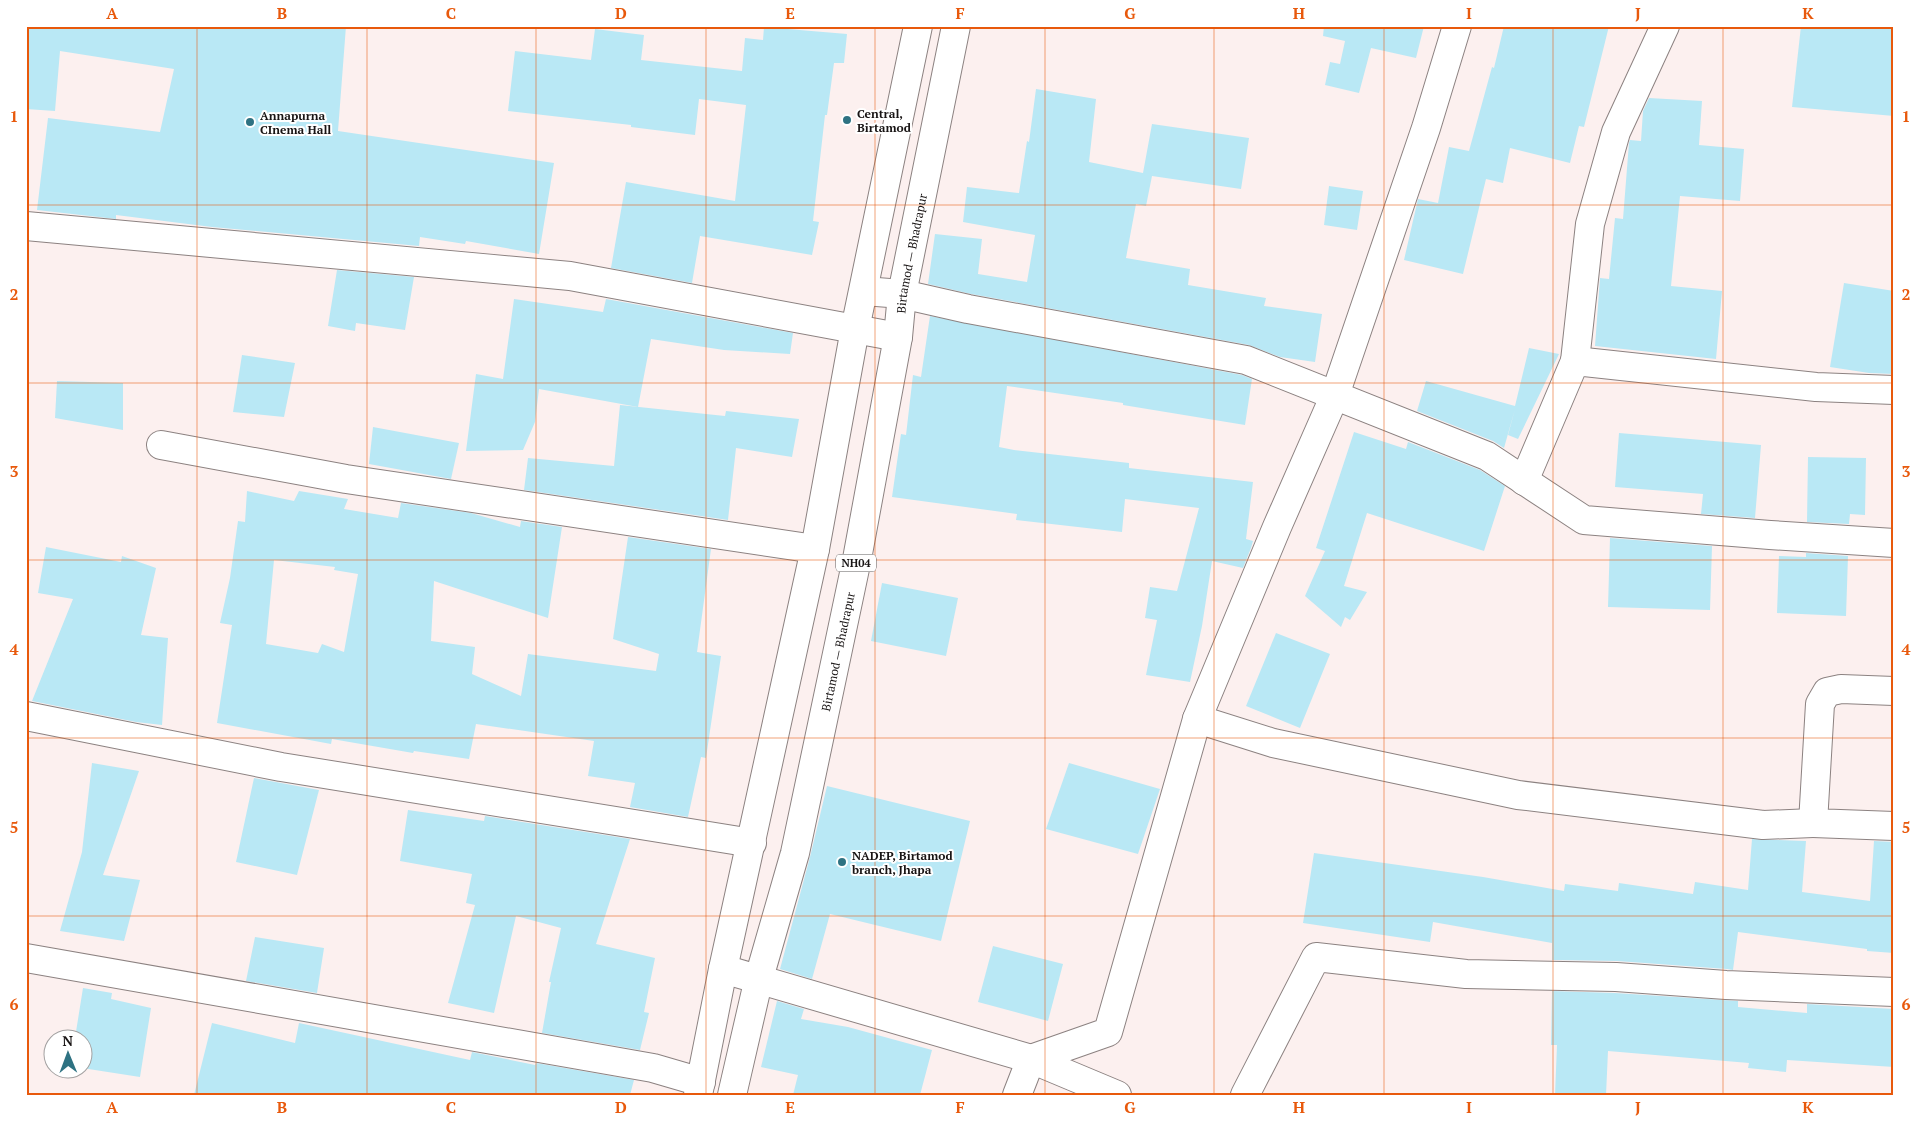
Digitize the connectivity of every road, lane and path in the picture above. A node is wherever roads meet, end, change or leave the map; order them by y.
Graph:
1 (918, 26) edge
2 (956, 26) edge
3 (1457, 26) edge
4 (1665, 26) edge
5 (26, 226) edge
6 (864, 291) junction
7 (902, 294) junction
8 (855, 329) junction
9 (898, 337) junction
10 (1575, 361) junction
11 (1894, 390) edge
12 (1335, 395) junction
13 (160, 446) dead end
14 (1524, 481) junction
15 (1894, 542) edge
16 (815, 549) junction
17 (1894, 691) edge
18 (26, 716) edge
19 (1197, 719) junction
20 (1814, 823) junction
21 (1894, 826) edge
22 (752, 843) junction
23 (26, 958) edge
24 (723, 969) junction
25 (758, 978) junction
26 (1894, 992) edge
27 (1031, 1059) junction
28 (700, 1089) edge
29 (732, 1095) edge
30 (1017, 1095) edge
31 (1117, 1095) edge
32 (1245, 1095) edge

1 - 6 street
2 - 7 street, Birtamod — Bhadrapur / NH04
3 - 12 street
4 - 10 street
5 - 8 street
6 - 7 street
6 - 8 street
7 - 9 street, Birtamod — Bhadrapur / NH04
7 - 12 street
8 - 9 street
8 - 16 street
9 - 25 street, Birtamod — Bhadrapur / NH04
10 - 11 street
10 - 14 street
12 - 14 street
12 - 19 street
13 - 16 street
14 - 15 street
16 - 22 street
17 - 20 street
18 - 22 street
19 - 20 street
19 - 27 street
20 - 21 street
22 - 24 street
23 - 28 street
24 - 25 street
24 - 28 street
25 - 27 street
25 - 29 street, Birtamod — Bhadrapur / NH04
26 - 32 street
27 - 30 street
27 - 31 street

